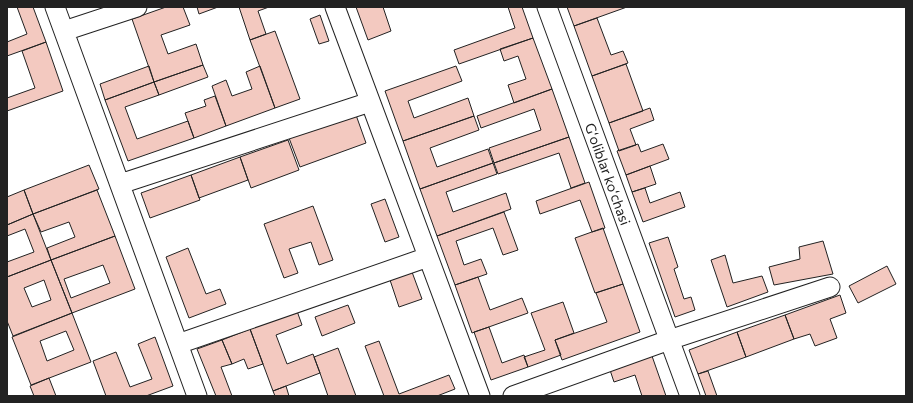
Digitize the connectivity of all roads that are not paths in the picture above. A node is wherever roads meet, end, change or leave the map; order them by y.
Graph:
1 (55, 7) edge
2 (137, 7) edge
3 (335, 7) edge
4 (547, 7) edge
5 (64, 31) junction
6 (370, 102) junction
7 (120, 184) junction
8 (428, 257) junction
9 (830, 287) dead end
10 (669, 340) junction
11 (178, 344) junction
12 (197, 396) edge
13 (480, 396) edge
14 (513, 396) edge
15 (690, 396) edge

1 - 5 street
2 - 5 street
3 - 6 street
4 - 10 street, Gʻoliblar koʻchasi
5 - 7 street
6 - 7 street
6 - 8 street
7 - 11 street
8 - 11 street
8 - 13 street
9 - 10 street
10 - 14 street
10 - 15 street, Gʻoliblar koʻchasi
11 - 12 street

